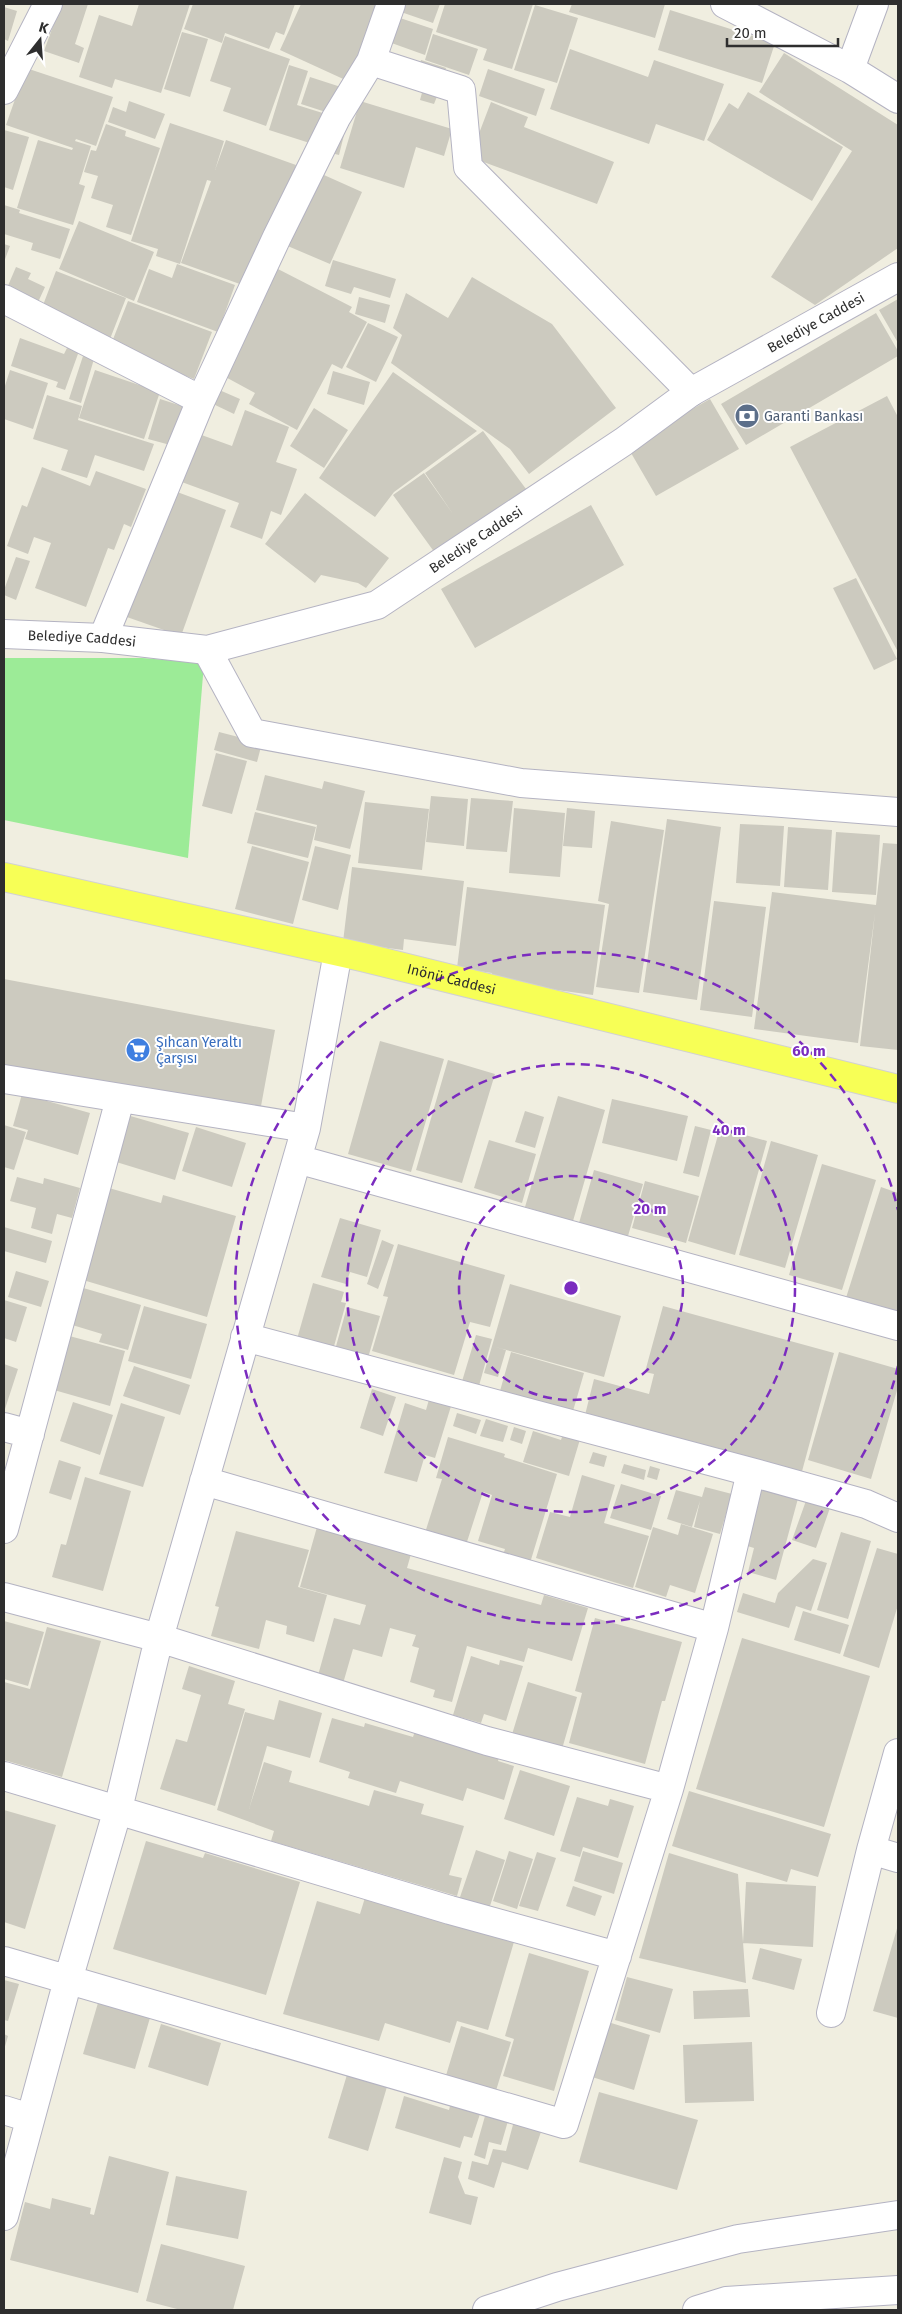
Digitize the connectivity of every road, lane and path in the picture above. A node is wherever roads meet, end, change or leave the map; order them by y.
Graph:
1 (48, 4) edge
2 (391, 4) edge
3 (725, 4) edge
4 (874, 4) edge
5 (371, 62) junction
6 (850, 69) junction
7 (4, 90) edge
8 (898, 99) edge
9 (898, 277) edge
10 (4, 299) edge
11 (691, 392) junction
12 (201, 400) junction
13 (4, 634) edge
14 (103, 638) junction
15 (207, 650) junction
16 (898, 812) edge
17 (4, 876) edge
18 (338, 952) junction
19 (4, 1079) edge
20 (898, 1089) edge
21 (120, 1099) junction
22 (306, 1128) junction
23 (297, 1159) junction
24 (898, 1326) edge
25 (245, 1337) junction
26 (17, 1431) edge
27 (751, 1472) junction
28 (204, 1481) junction
29 (898, 1518) edge
30 (4, 1529) edge
31 (4, 1597) edge
32 (714, 1628) junction
33 (159, 1638) junction
34 (898, 1753) edge
35 (4, 1776) edge
36 (670, 1789) junction
37 (118, 1809) junction
38 (871, 1850) junction
39 (898, 1858) edge
40 (617, 1956) junction
41 (4, 1961) edge
42 (68, 1980) junction
43 (831, 2013) dead end
44 (4, 2110) edge
45 (30, 2118) junction
46 (898, 2215) edge
47 (4, 2216) edge
48 (898, 2290) edge
49 (487, 2310) edge
50 (697, 2310) edge

1 - 7 street
2 - 5 street
3 - 6 street
4 - 6 street
5 - 11 street
5 - 12 street
6 - 8 street
9 - 11 street, Belediye Caddesi
10 - 12 street
11 - 15 street, Belediye Caddesi
12 - 14 street
13 - 14 street, Belediye Caddesi
14 - 15 street, Belediye Caddesi
15 - 16 street
17 - 18 main road, Inönü Caddesi
18 - 20 main road, Inönü Caddesi
18 - 22 street
19 - 21 street
21 - 22 street
21 - 26 street
22 - 23 street
23 - 24 street
23 - 25 street
25 - 27 street
25 - 28 street
26 - 30 street
27 - 29 street
27 - 32 street
28 - 32 street
28 - 33 street
31 - 33 street
32 - 36 street
33 - 36 street
33 - 37 street
34 - 38 street
35 - 37 street
36 - 40 street
37 - 40 street
37 - 42 street
38 - 39 street
38 - 43 street
40 - 42 street
41 - 42 street
42 - 45 street
44 - 45 street
45 - 47 street
46 - 49 street
48 - 50 street

